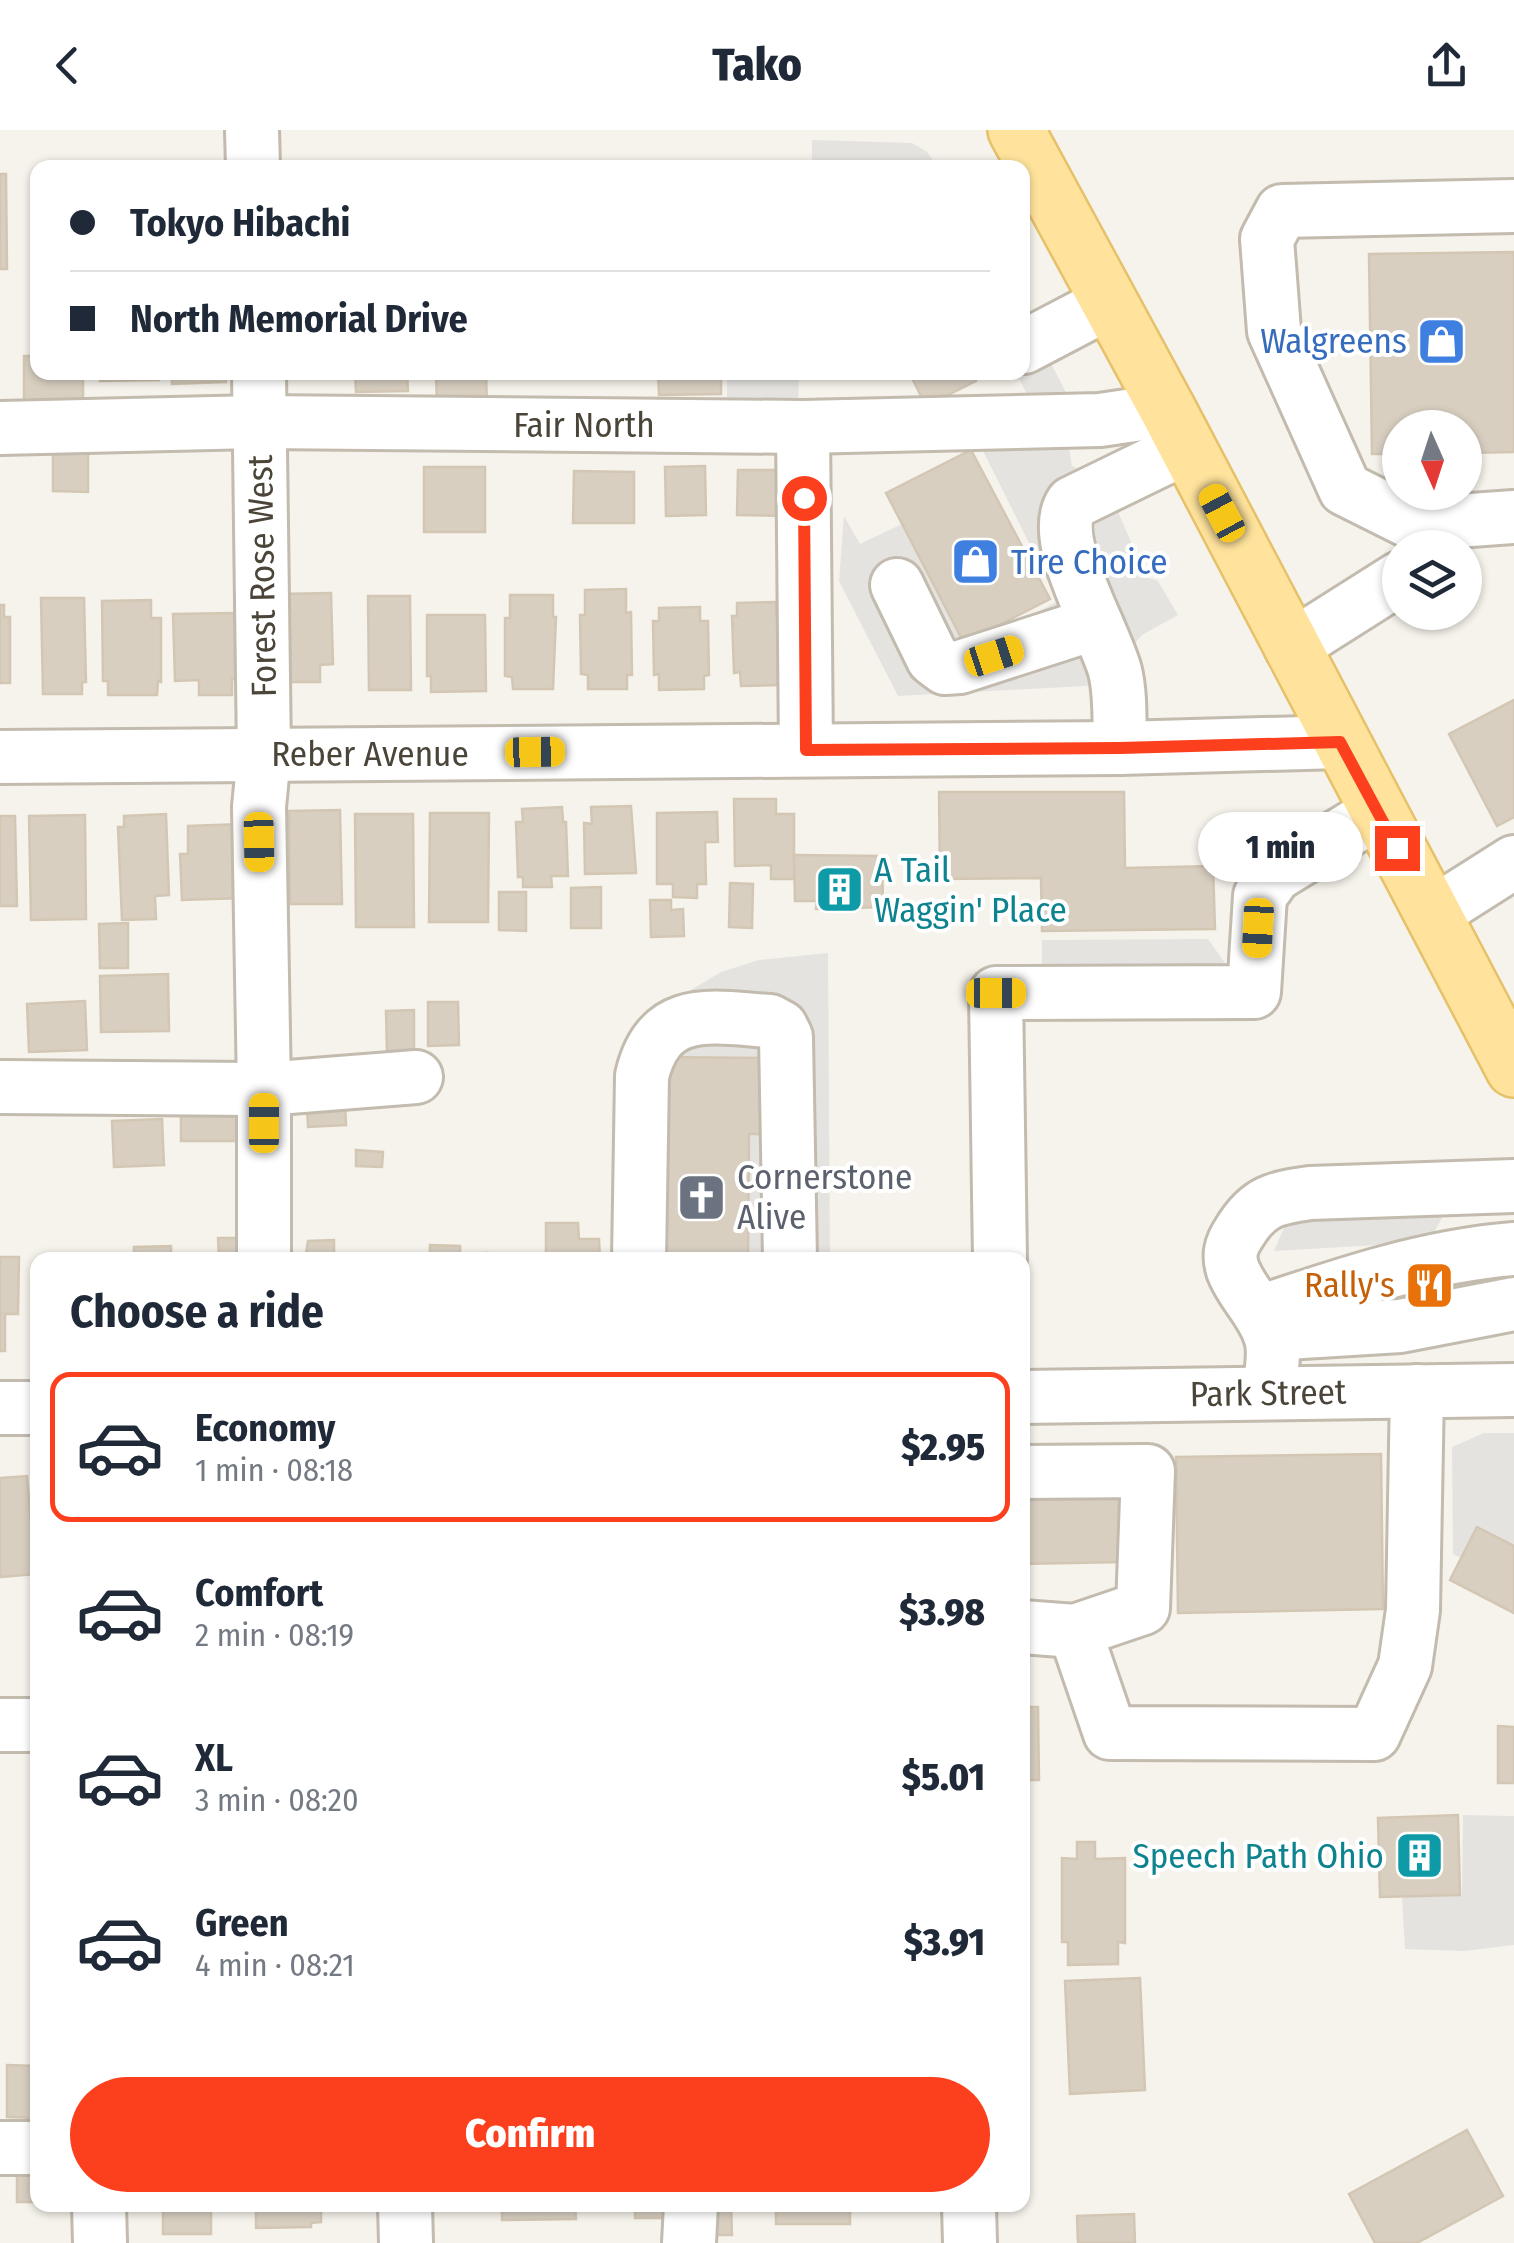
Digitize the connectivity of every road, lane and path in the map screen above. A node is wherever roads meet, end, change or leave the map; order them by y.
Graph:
1 (252, 130) edge
2 (1016, 130) edge
3 (252, 160) edge
4 (1514, 206) edge
5 (1108, 303) junction
6 (1030, 344) edge
7 (260, 397) edge
8 (803, 427) junction
9 (0, 428) edge
10 (1177, 428) junction
11 (1478, 528) edge
12 (897, 585) dead end
13 (1382, 590) edge
14 (1096, 622) junction
15 (1292, 647) junction
16 (1340, 742) junction
17 (1120, 748) junction
18 (806, 750) junction
19 (264, 754) junction
20 (0, 756) edge
21 (1378, 812) junction
22 (1514, 862) edge
23 (1432, 914) junction
24 (1514, 1069) edge
25 (416, 1077) dead end
26 (0, 1086) edge
27 (264, 1089) junction
28 (1514, 1186) edge
29 (1514, 1249) edge
30 (264, 1252) edge
31 (639, 1252) edge
32 (790, 1252) edge
33 (1000, 1252) edge
34 (1514, 1304) edge
35 (1265, 1323) junction
36 (1514, 1390) edge
37 (1417, 1391) junction
38 (1269, 1393) junction
39 (1156, 1395) junction
40 (1030, 1397) edge
41 (0, 1408) edge
42 (30, 1408) edge
43 (1148, 1471) junction
44 (1030, 1472) edge
45 (1030, 1628) edge
46 (1075, 1631) junction
47 (0, 1725) edge
48 (30, 1725) edge
49 (0, 2148) edge
50 (30, 2148) edge
51 (99, 2212) edge
52 (405, 2212) edge
53 (690, 2212) edge
54 (969, 2212) edge
55 (100, 2243) edge
56 (406, 2243) edge
57 (689, 2243) edge
58 (970, 2243) edge

1 - 3 street
2 - 5 main road
4 - 11 street
5 - 6 street
5 - 10 main road
7 - 8 street, Fair North
7 - 9 street, Fair North
7 - 19 street, Forest Rose West
8 - 10 street, Fair North
8 - 18 street
10 - 14 street
10 - 15 main road
12 - 14 street
13 - 15 street
14 - 17 street
15 - 16 main road
16 - 17 street, Reber Avenue
16 - 21 main road
17 - 18 street, Reber Avenue
18 - 19 street, Reber Avenue
19 - 20 street, Reber Avenue
19 - 27 street, Forest Rose West
21 - 23 main road
21 - 33 street
22 - 23 street
23 - 24 main road
25 - 27 street
26 - 27 street
27 - 30 street, Forest Rose West
28 - 35 street
29 - 35 street
31 - 32 street
34 - 35 street
35 - 38 street
36 - 37 street, Park Street
37 - 38 street, Park Street
37 - 46 street
38 - 39 street, Park Street
39 - 40 street, Park Street
39 - 43 street
41 - 42 street
43 - 44 street
43 - 46 street
45 - 46 street
47 - 48 street
49 - 50 street
51 - 55 street
52 - 56 street
53 - 57 street
54 - 58 street

